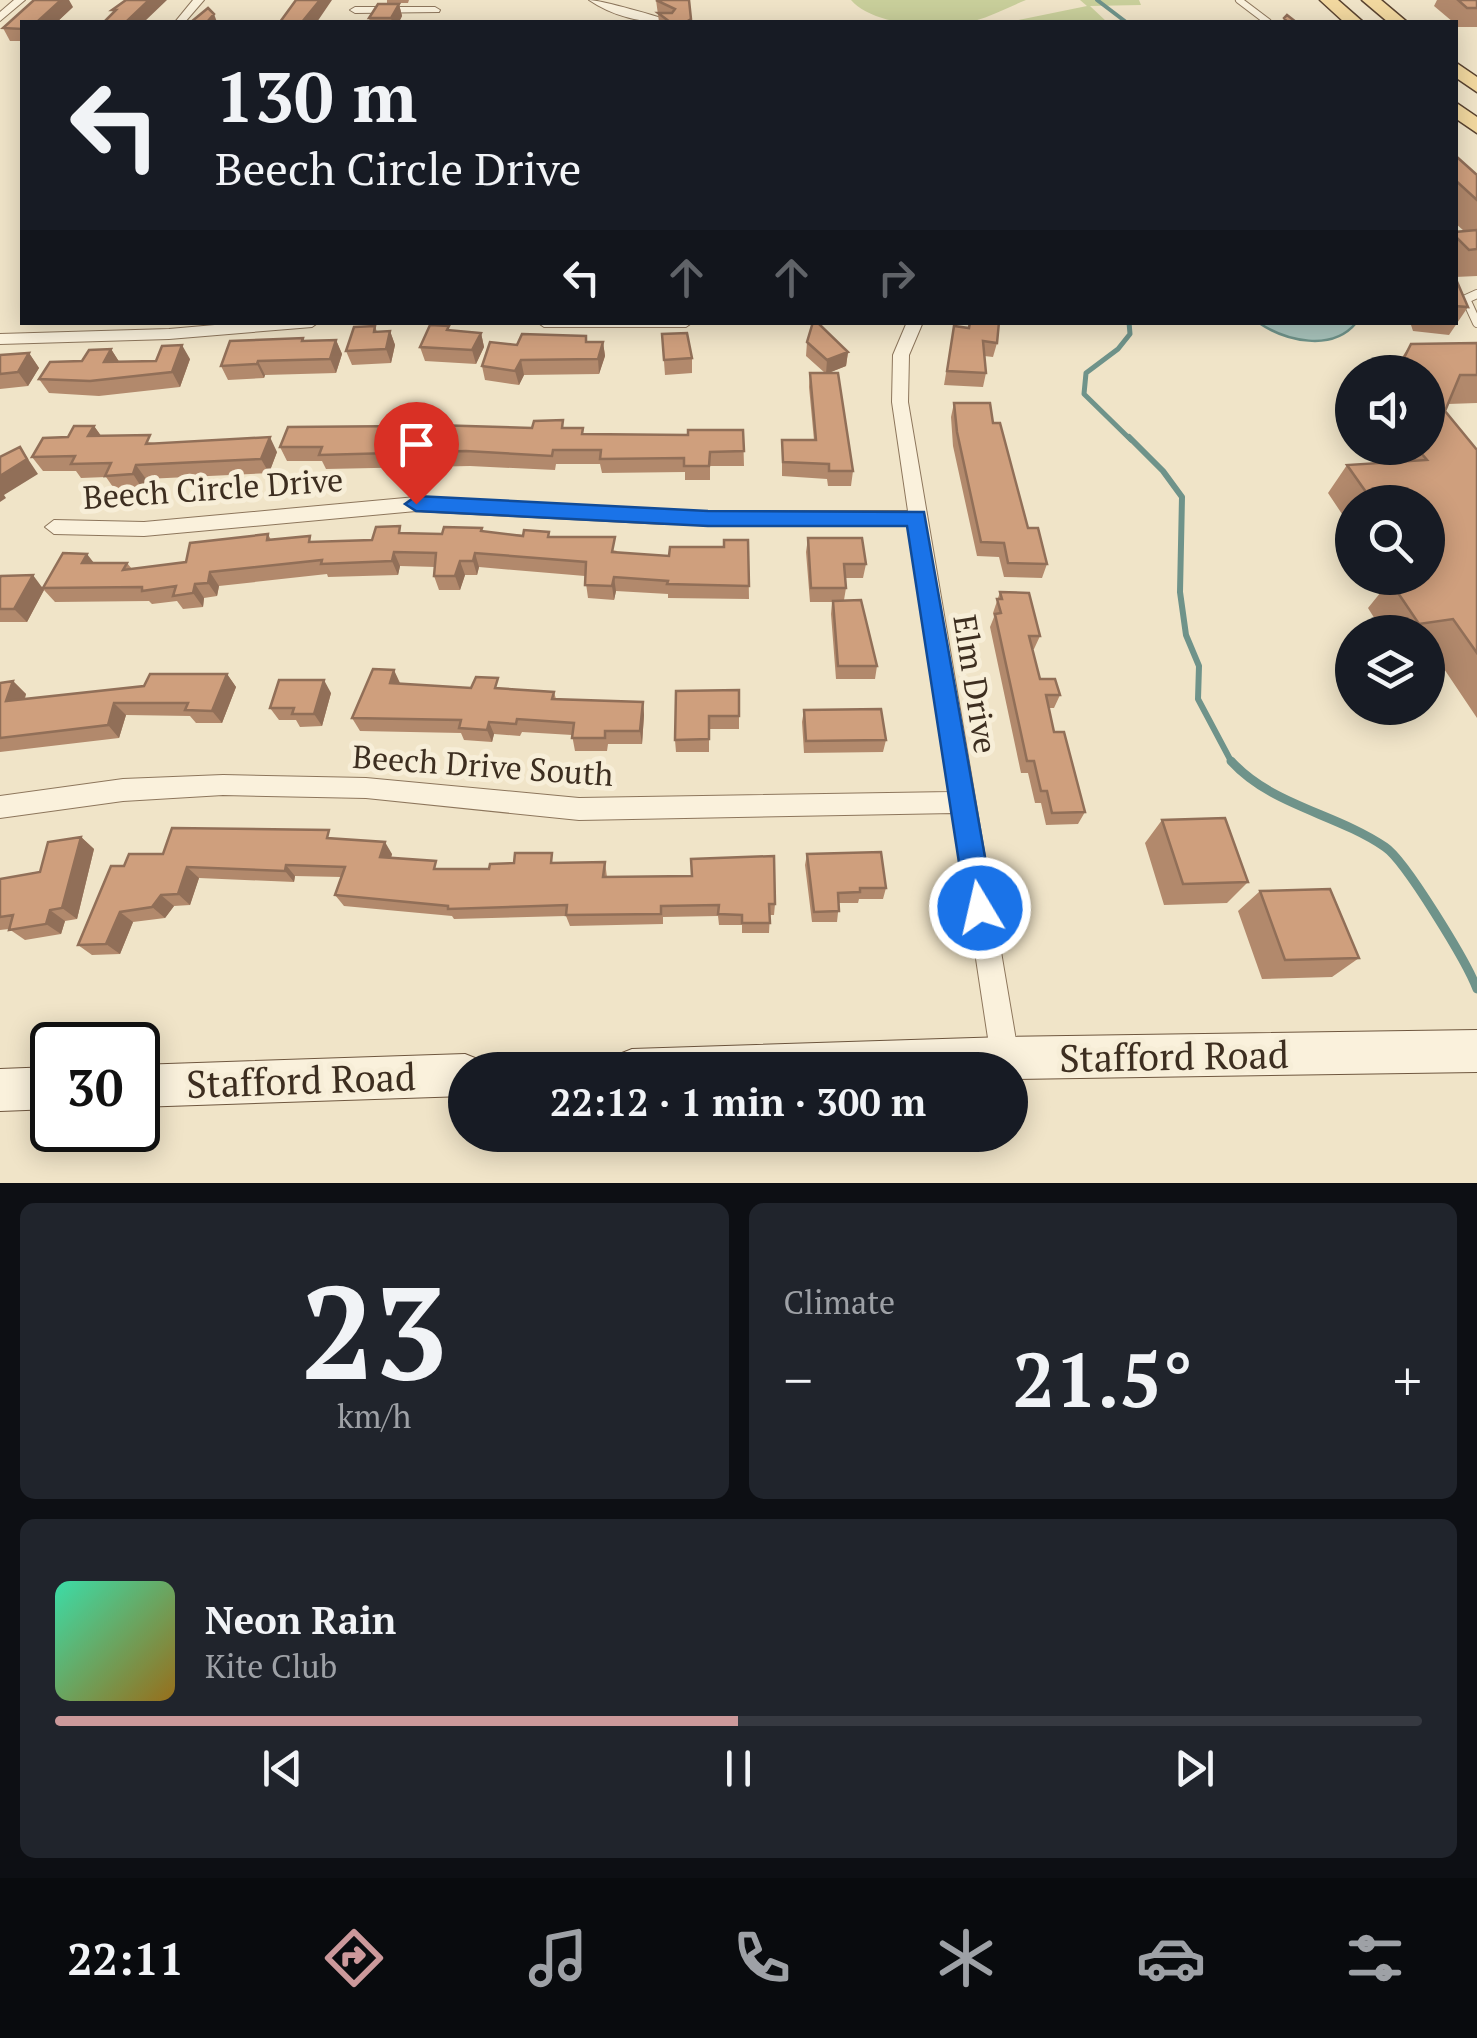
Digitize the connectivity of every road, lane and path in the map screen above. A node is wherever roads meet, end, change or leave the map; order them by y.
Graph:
1 (20, 0) edge
2 (199, 0) edge
3 (594, 0) edge
4 (1239, 0) edge
5 (1328, 0) edge
6 (1370, 0) edge
7 (358, 5) edge
8 (435, 10) dead end
9 (0, 18) edge
10 (182, 20) edge
11 (659, 20) edge
12 (1265, 20) edge
13 (1352, 20) edge
14 (1395, 20) edge
15 (1458, 111) edge
16 (1477, 127) edge
17 (1477, 294) edge
18 (1477, 323) edge
19 (276, 325) edge
20 (909, 325) edge
21 (0, 339) edge
22 (916, 518) junction
23 (54, 527) dead end
24 (962, 802) junction
25 (0, 807) edge
26 (1477, 1051) edge
27 (1004, 1052) edge
28 (1028, 1058) edge
29 (448, 1076) edge
30 (160, 1085) edge
31 (30, 1089) edge
32 (0, 1090) edge

1 - 9 street
2 - 10 street
3 - 11 street
4 - 12 lane
5 - 13 main road
6 - 14 main road
7 - 8 street
15 - 16 main road
17 - 18 lane
19 - 21 street
20 - 22 street, Elm Drive
22 - 23 street, Beech Circle Drive
22 - 24 street, Elm Drive
24 - 25 street, Beech Drive South
24 - 27 street, Elm Drive
26 - 28 street, Stafford Road
29 - 30 street, Stafford Road
31 - 32 street

